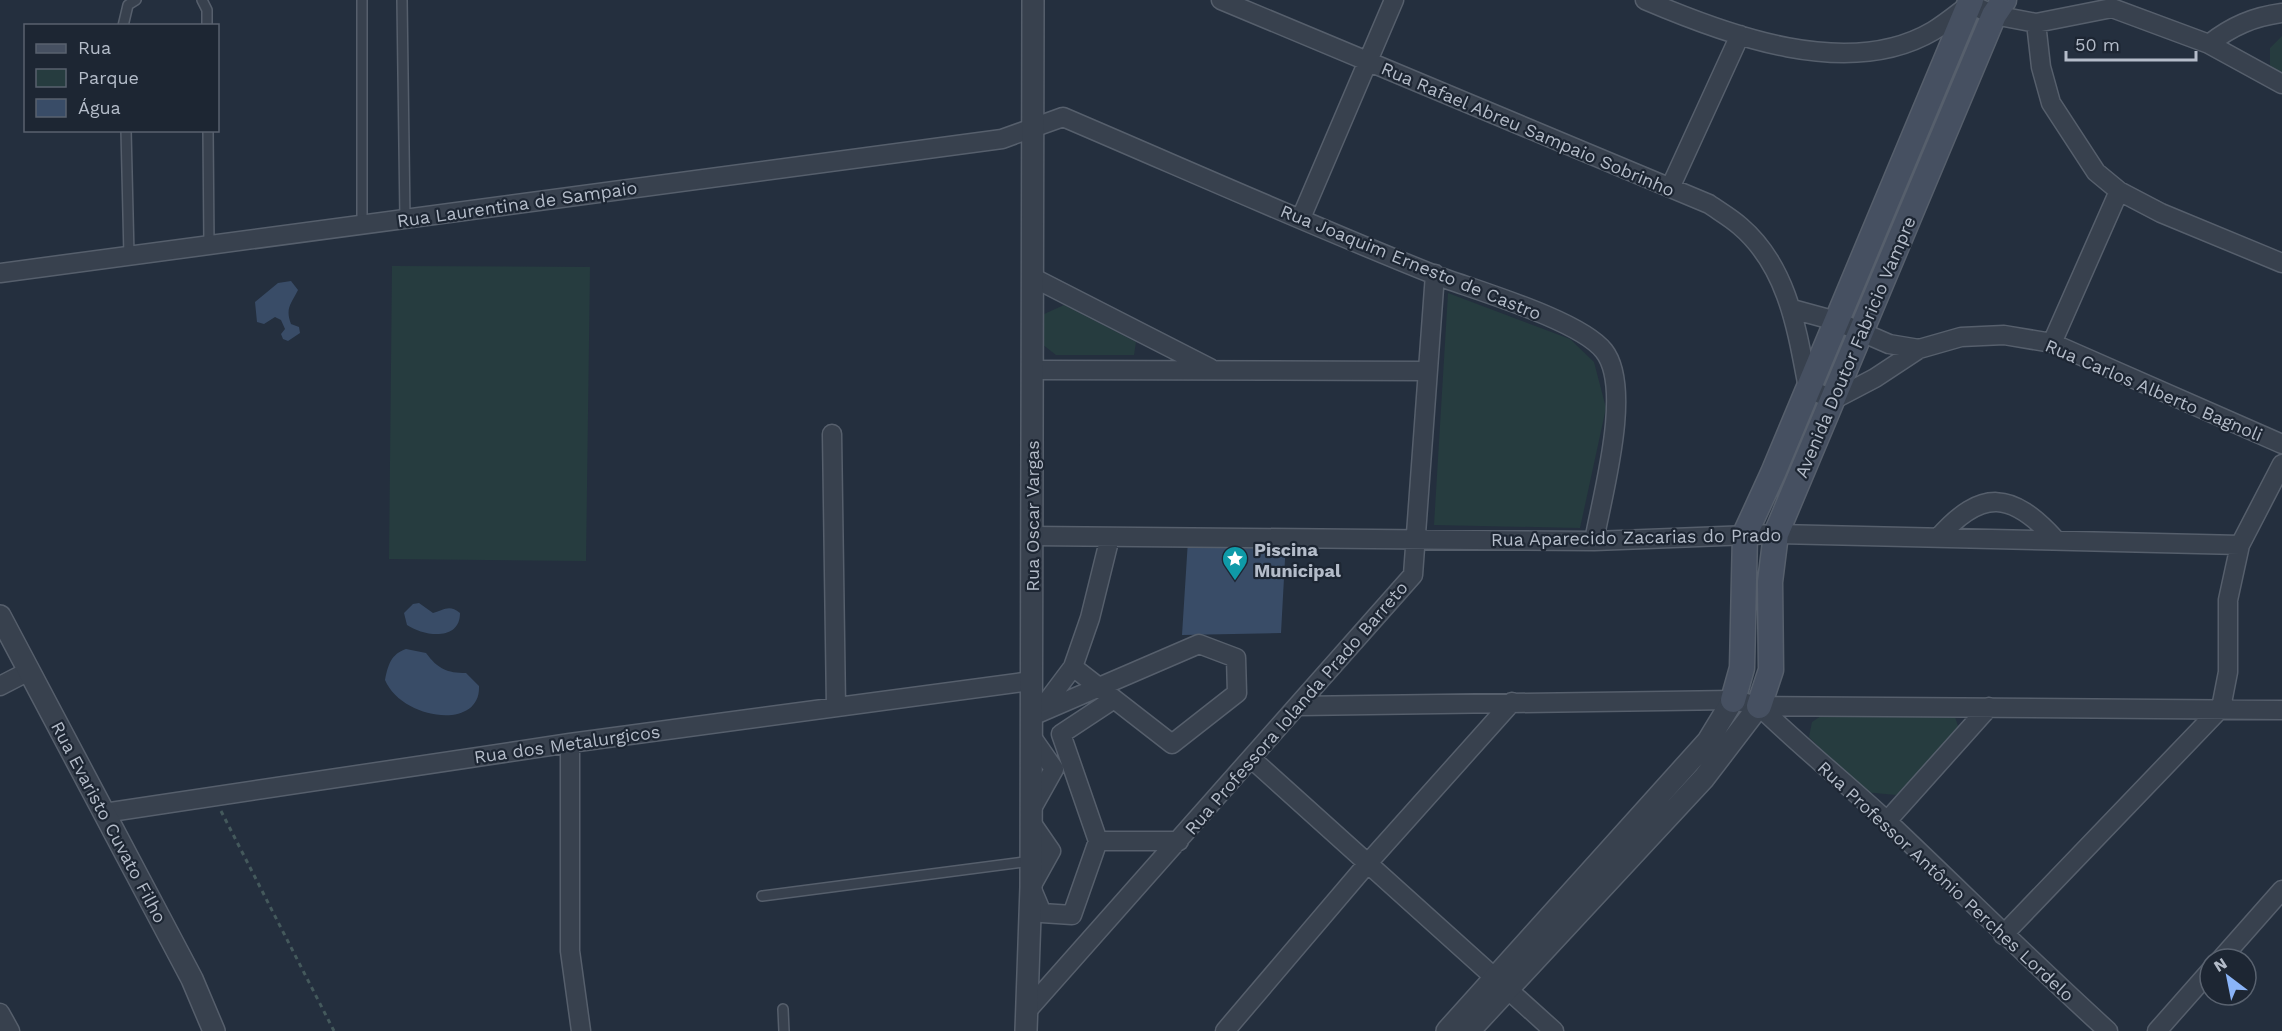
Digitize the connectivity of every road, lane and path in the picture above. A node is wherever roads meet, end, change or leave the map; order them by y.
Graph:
1 (136, 0) edge
2 (201, 0) edge
3 (362, 0) edge
4 (402, 0) edge
5 (1033, 0) edge
6 (1221, 0) edge
7 (1394, 0) edge
8 (1645, 0) edge
9 (1971, 2) edge
10 (2109, 4) edge
11 (2009, 10) edge
12 (2282, 13) edge
13 (124, 24) edge
14 (207, 24) edge
15 (1740, 35) junction
16 (2209, 44) junction
17 (1368, 61) junction
18 (2282, 84) edge
19 (1033, 128) junction
20 (126, 132) edge
21 (208, 132) edge
22 (1670, 188) junction
23 (2119, 191) junction
24 (1301, 218) junction
25 (405, 219) junction
26 (362, 225) junction
27 (209, 246) junction
28 (129, 256) junction
29 (2282, 262) edge
30 (0, 273) edge
31 (1434, 274) junction
32 (1032, 277) junction
33 (1792, 309) junction
34 (1836, 321) junction
35 (1862, 332) junction
36 (2052, 343) junction
37 (1919, 349) junction
38 (1032, 370) junction
39 (1214, 370) junction
40 (1427, 371) junction
41 (1808, 388) junction
42 (1833, 399) junction
43 (832, 434) dead end
44 (2282, 444) edge
45 (2282, 464) edge
46 (1745, 534) junction
47 (1776, 534) junction
48 (1032, 536) junction
49 (1110, 537) junction
50 (1938, 538) junction
51 (2055, 539) junction
52 (1416, 540) junction
53 (1594, 541) junction
54 (2240, 545) junction
55 (0, 616) edge
56 (1073, 667) junction
57 (29, 671) junction
58 (1031, 681) junction
59 (0, 687) edge
60 (1098, 687) junction
61 (1114, 699) junction
62 (1733, 699) junction
63 (1512, 702) junction
64 (1299, 706) junction
65 (1759, 706) junction
66 (1989, 706) junction
67 (836, 707) junction
68 (2221, 708) junction
69 (2282, 710) edge
70 (1034, 724) junction
71 (570, 743) junction
72 (1252, 760) junction
73 (213, 796) junction
74 (105, 813) junction
75 (1031, 816) junction
76 (1887, 821) junction
77 (1098, 841) junction
78 (1179, 841) junction
79 (1031, 861) junction
80 (1368, 863) junction
81 (1031, 887) junction
82 (2282, 890) edge
83 (762, 896) dead end
84 (2003, 935) junction
85 (2232, 947) edge
86 (1503, 983) junction
87 (2198, 985) edge
88 (783, 1009) dead end
89 (0, 1013) edge
90 (1026, 1022) edge
91 (10, 1031) edge
92 (214, 1031) edge
93 (334, 1031) edge
94 (581, 1031) edge
95 (784, 1031) edge
96 (1225, 1031) edge
97 (1448, 1031) edge
98 (1469, 1031) edge
99 (1554, 1031) edge
100 (2108, 1031) edge
101 (2157, 1031) edge

1 - 13 lane
2 - 14 lane
3 - 26 lane
4 - 25 lane
5 - 19 street, Rua Oscar Vargas
6 - 17 street, Rua Rafael Abreu Sampaio Sobrinho
7 - 17 street
8 - 15 street
9 - 11 street
9 - 15 street
9 - 34 main road, Avenida Doutor Fabricio Vampre
10 - 11 street
10 - 16 street
11 - 23 street
11 - 35 main road, Avenida Doutor Fabricio Vampre
12 - 16 street
15 - 22 street
16 - 18 street
17 - 22 street, Rua Rafael Abreu Sampaio Sobrinho
17 - 24 street
19 - 24 street, Rua Joaquim Ernesto de Castro
19 - 25 street, Rua Laurentina de Sampaio
19 - 32 street, Rua Oscar Vargas
20 - 28 lane
21 - 27 lane
22 - 33 street, Rua Rafael Abreu Sampaio Sobrinho
23 - 29 street
23 - 36 street
24 - 31 street, Rua Joaquim Ernesto de Castro
25 - 26 street, Rua Laurentina de Sampaio
26 - 27 street, Rua Laurentina de Sampaio
27 - 28 street, Rua Laurentina de Sampaio
28 - 30 street, Rua Laurentina de Sampaio
31 - 40 street, Rua Professora Iolanda Prado Barreto
31 - 53 street, Rua Joaquim Ernesto de Castro
32 - 38 street, Rua Oscar Vargas
32 - 39 street
33 - 34 street
33 - 41 street, Rua Rafael Abreu Sampaio Sobrinho
34 - 35 street
34 - 41 main road, Avenida Doutor Fabricio Vampre
35 - 37 street, Rua Carlos Alberto Bagnoli
35 - 42 main road, Avenida Doutor Fabricio Vampre
36 - 37 street, Rua Carlos Alberto Bagnoli
36 - 44 street, Rua Carlos Alberto Bagnoli
37 - 42 street, Rua Carlos Alberto Bagnoli
38 - 39 street
38 - 48 street, Rua Oscar Vargas
39 - 40 street
40 - 52 street, Rua Professora Iolanda Prado Barreto
41 - 42 street
41 - 46 main road, Avenida Doutor Fabricio Vampre
42 - 47 main road, Avenida Doutor Fabricio Vampre
43 - 67 street
45 - 54 street
46 - 47 street, Rua Aparecido Zacarias do Prado
46 - 53 street, Rua Aparecido Zacarias do Prado
46 - 62 main road, Avenida Doutor Fabricio Vampre
47 - 50 street, Rua Aparecido Zacarias do Prado
47 - 65 main road, Avenida Doutor Fabricio Vampre
48 - 49 street, Rua Aparecido Zacarias do Prado
48 - 58 street, Rua Oscar Vargas
49 - 52 street, Rua Aparecido Zacarias do Prado
49 - 56 street
50 - 51 street, Rua Aparecido Zacarias do Prado
50 - 51 street
51 - 54 street, Rua Aparecido Zacarias do Prado
52 - 53 street, Rua Aparecido Zacarias do Prado
52 - 64 street, Rua Professora Iolanda Prado Barreto
54 - 68 street
55 - 57 street, Rua Evaristo Cuvato Filho
56 - 60 street
56 - 70 street
57 - 59 street
57 - 74 street, Rua Evaristo Cuvato Filho
58 - 67 street, Rua dos Metalurgicos
58 - 70 street, Rua Oscar Vargas
60 - 61 street
60 - 61 street
60 - 70 street
61 - 77 street
62 - 63 street
62 - 65 street
62 - 86 street
63 - 64 street
63 - 80 street
64 - 72 street, Rua Professora Iolanda Prado Barreto
65 - 66 street
65 - 76 street, Rua Professor Antônio Perches Lordelo
65 - 86 street
66 - 68 street
66 - 76 street
67 - 71 street, Rua dos Metalurgicos
68 - 69 street
68 - 84 street
70 - 75 street, Rua Oscar Vargas
71 - 73 street, Rua dos Metalurgicos
71 - 94 street
72 - 78 street, Rua Professora Iolanda Prado Barreto
72 - 80 street
73 - 74 street, Rua dos Metalurgicos
73 - 93 path
74 - 92 street, Rua Evaristo Cuvato Filho
75 - 79 street, Rua Oscar Vargas
75 - 81 street
76 - 84 street, Rua Professor Antônio Perches Lordelo
77 - 78 street
77 - 81 street
78 - 90 street, Rua Professora Iolanda Prado Barreto
79 - 81 street, Rua Oscar Vargas
79 - 83 lane
80 - 86 street
80 - 96 street
81 - 90 street, Rua Oscar Vargas
82 - 85 street
84 - 100 street, Rua Professor Antônio Perches Lordelo
86 - 97 street
86 - 98 street
86 - 99 street
87 - 101 street
88 - 95 lane
89 - 91 street

